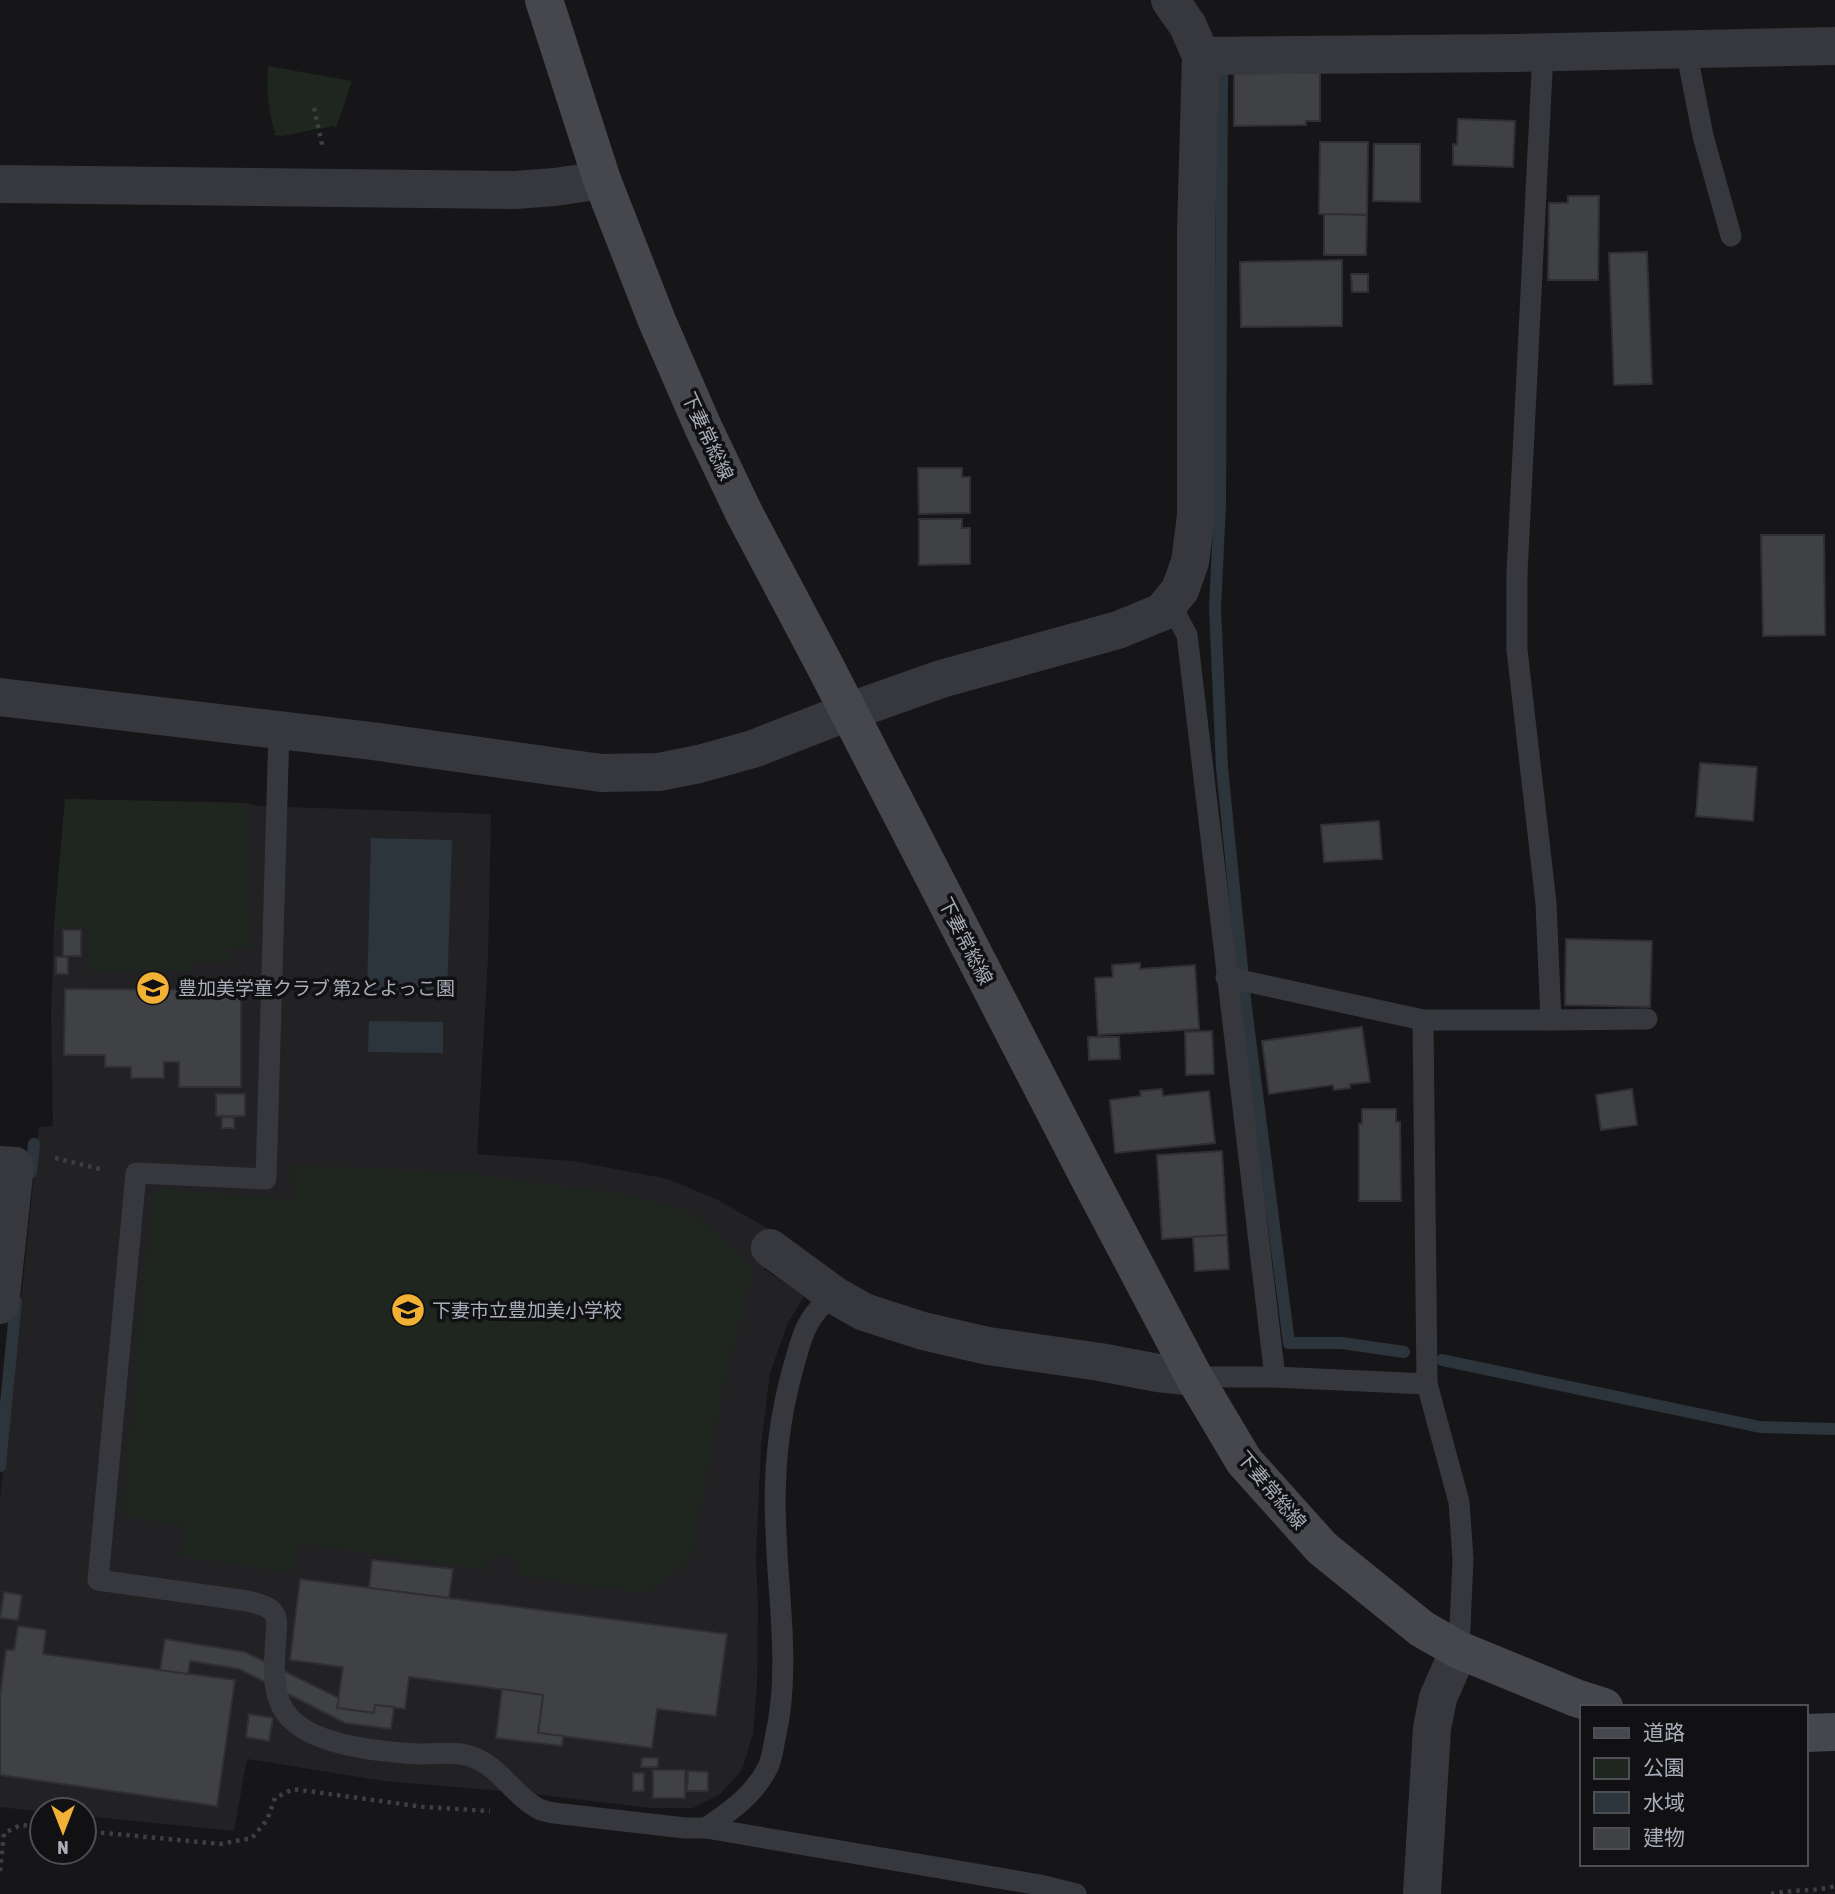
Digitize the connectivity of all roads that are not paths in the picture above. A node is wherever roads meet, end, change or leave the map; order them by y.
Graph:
1 (544, 0) edge
2 (1170, 0) edge
3 (1835, 46) edge
4 (1686, 49) junction
5 (1543, 52) junction
6 (1202, 56) junction
7 (602, 180) junction
8 (0, 184) edge
9 (1731, 236) dead end
10 (1169, 602) junction
11 (0, 697) edge
12 (848, 712) junction
13 (279, 730) junction
14 (1237, 979) junction
15 (1647, 1018) dead end
16 (1423, 1020) junction
17 (1550, 1020) junction
18 (0, 1165) edge
19 (770, 1248) dead end
20 (834, 1295) junction
21 (0, 1305) edge
22 (1194, 1377) junction
23 (1275, 1377) junction
24 (1427, 1384) junction
25 (1459, 1650) junction
26 (1598, 1705) edge
27 (1835, 1732) edge
28 (1807, 1733) edge
29 (706, 1828) junction
30 (1076, 1894) edge
31 (1422, 1894) edge

1 - 7 main road, 下妻常総線
2 - 6 street
3 - 4 street
4 - 5 street
4 - 9 lane
5 - 6 street
5 - 17 lane
6 - 10 street
7 - 8 street
7 - 12 main road, 下妻常総線
10 - 12 street
10 - 14 lane
11 - 13 street
12 - 13 street
12 - 22 main road, 下妻常総線
13 - 29 lane
14 - 16 lane
14 - 23 lane
15 - 17 lane
16 - 17 lane
16 - 24 lane
18 - 21 street
19 - 20 street
20 - 22 street
20 - 29 lane
22 - 23 lane
22 - 25 main road, 下妻常総線
23 - 24 lane
24 - 25 lane
25 - 26 main road, 下妻常総線
25 - 31 street
27 - 28 main road
29 - 30 lane

